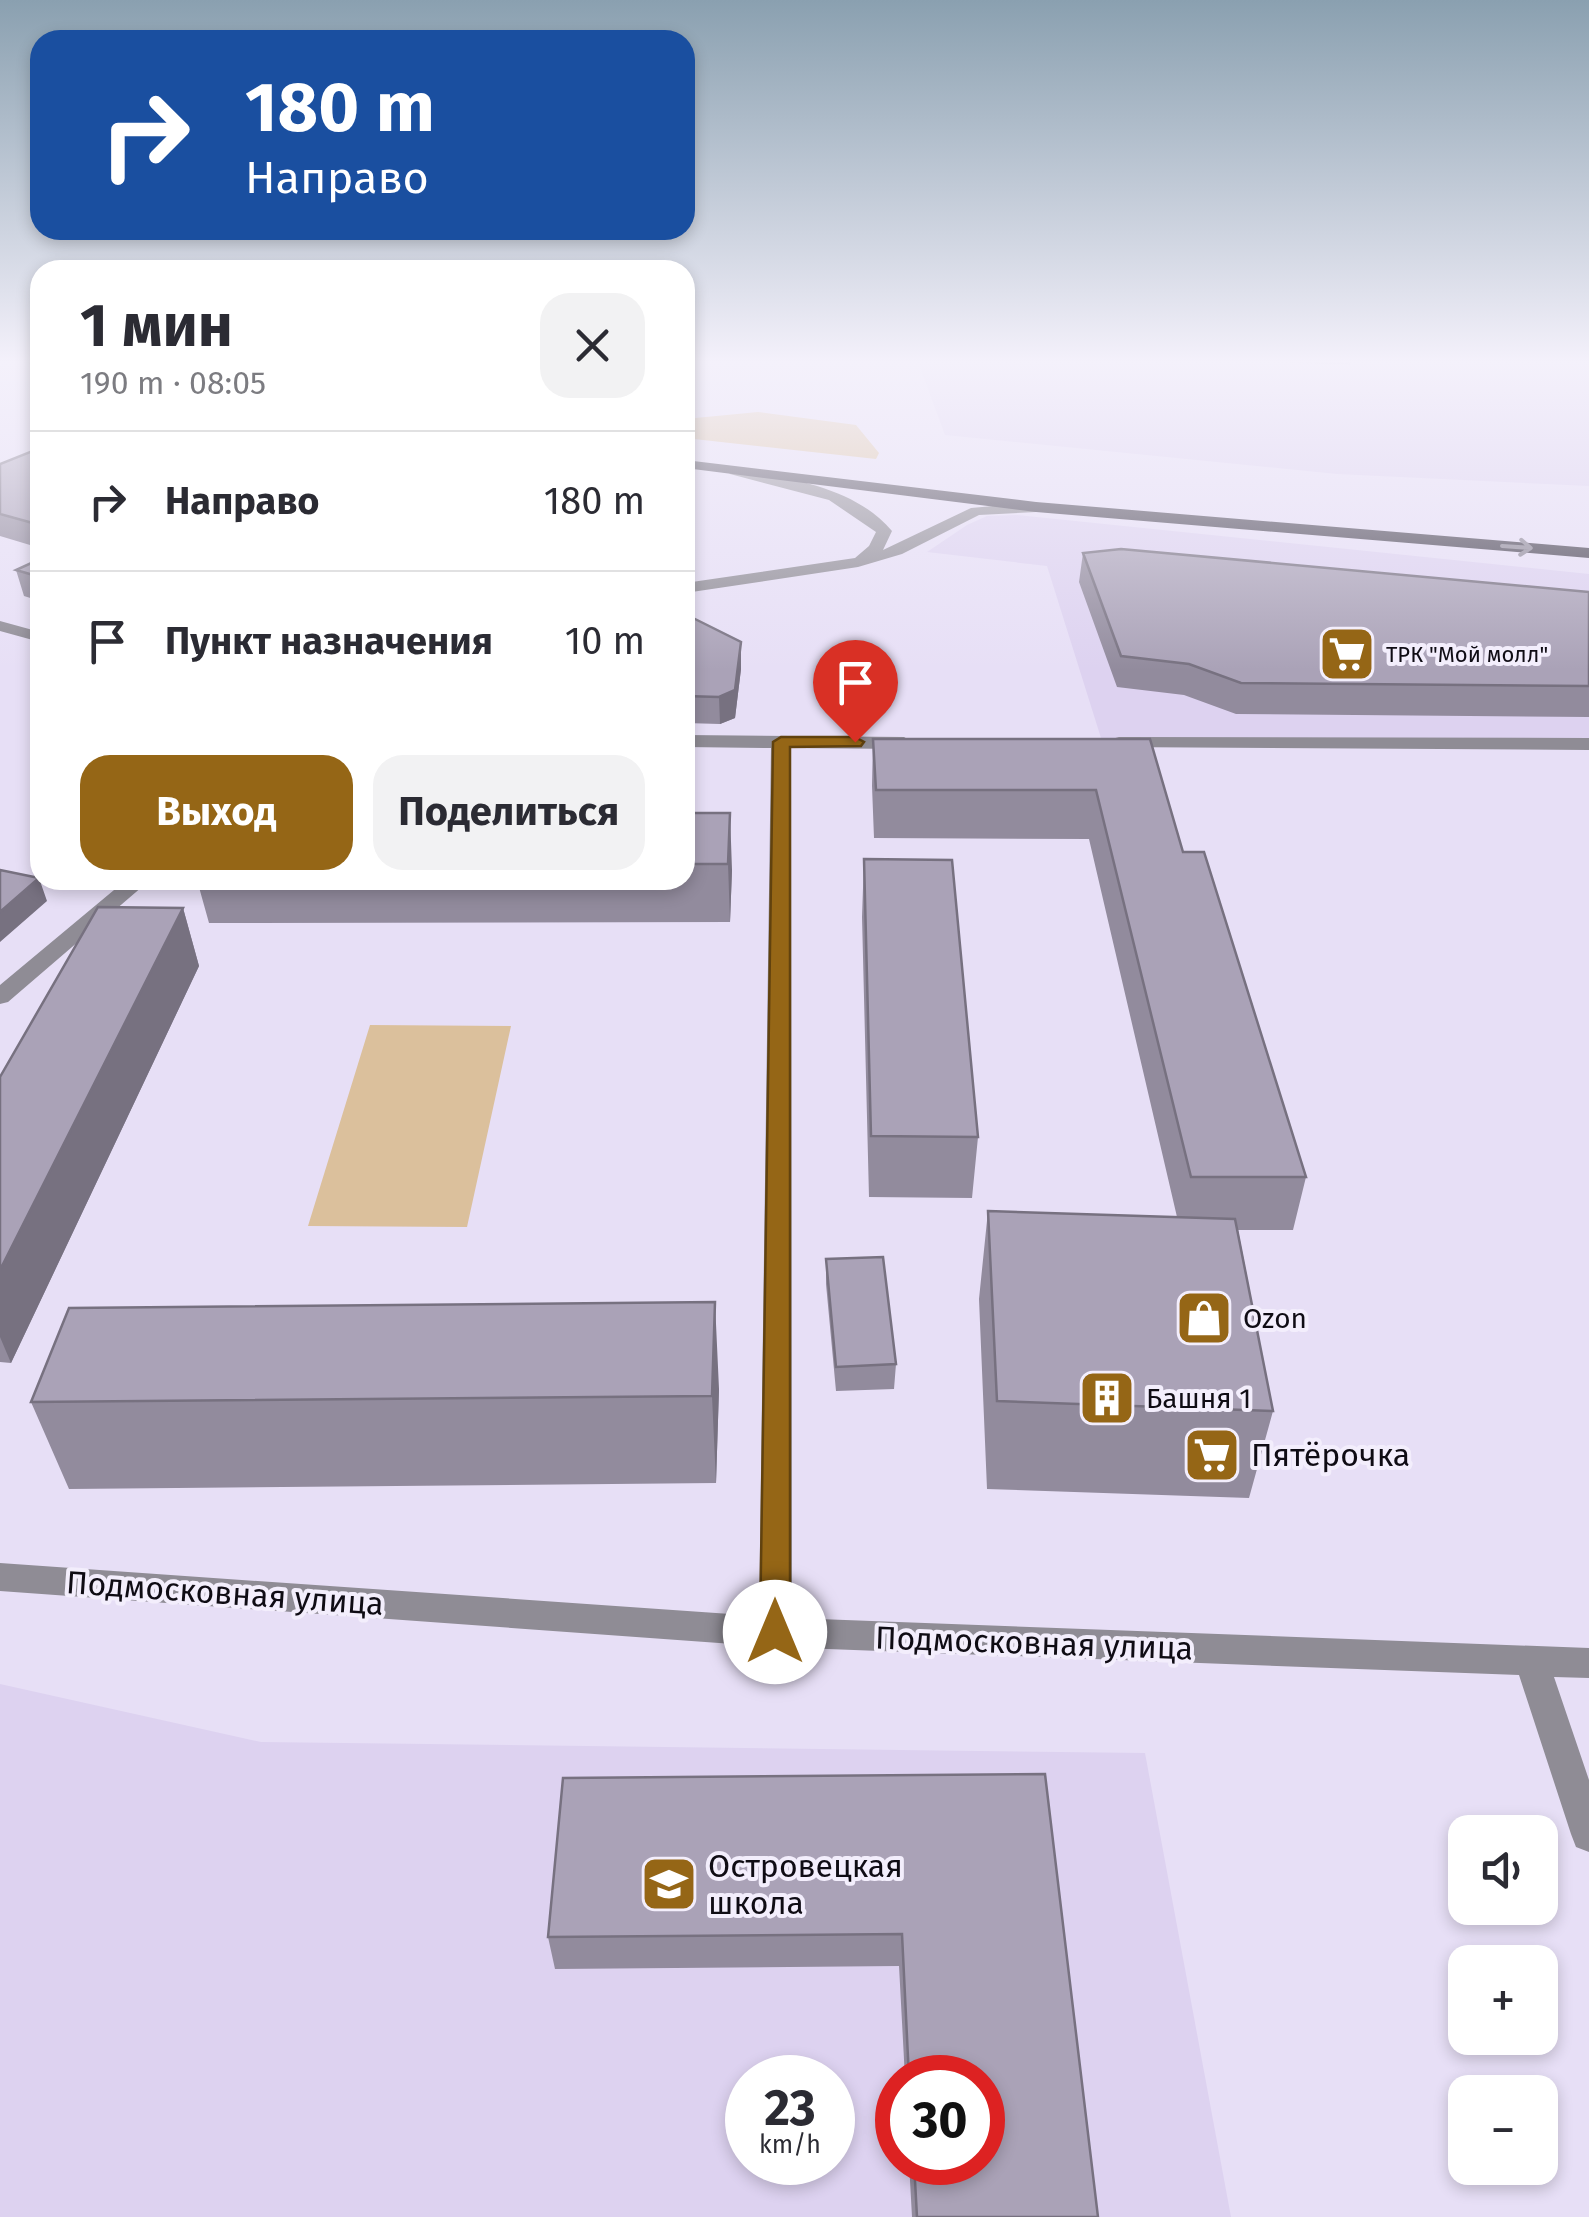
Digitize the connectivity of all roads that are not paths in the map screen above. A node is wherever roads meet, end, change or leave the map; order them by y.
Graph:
1 (779, 462) edge
2 (695, 465) edge
3 (735, 471) junction
4 (1036, 507) junction
5 (1589, 536) edge
6 (1589, 553) edge
7 (858, 562) junction
8 (695, 586) edge
9 (0, 626) edge
10 (30, 634) edge
11 (695, 741) edge
12 (781, 742) junction
13 (934, 743) edge
14 (1093, 743) edge
15 (1589, 744) edge
16 (127, 890) edge
17 (0, 997) edge
18 (0, 1577) edge
19 (775, 1632) junction
20 (1532, 1663) junction
21 (1589, 1663) edge
22 (1589, 1834) edge

1 - 5 main road
2 - 3 main road
3 - 4 main road
3 - 7 street
4 -> 6 main road
4 - 7 street
7 - 8 street
9 - 10 street
11 - 12 street
12 - 13 street
12 - 19 street
14 - 15 street
16 - 17 street
18 - 19 street, Подмосковная улица
19 - 20 street, Подмосковная улица
20 - 21 street, Подмосковная улица
20 - 22 street

